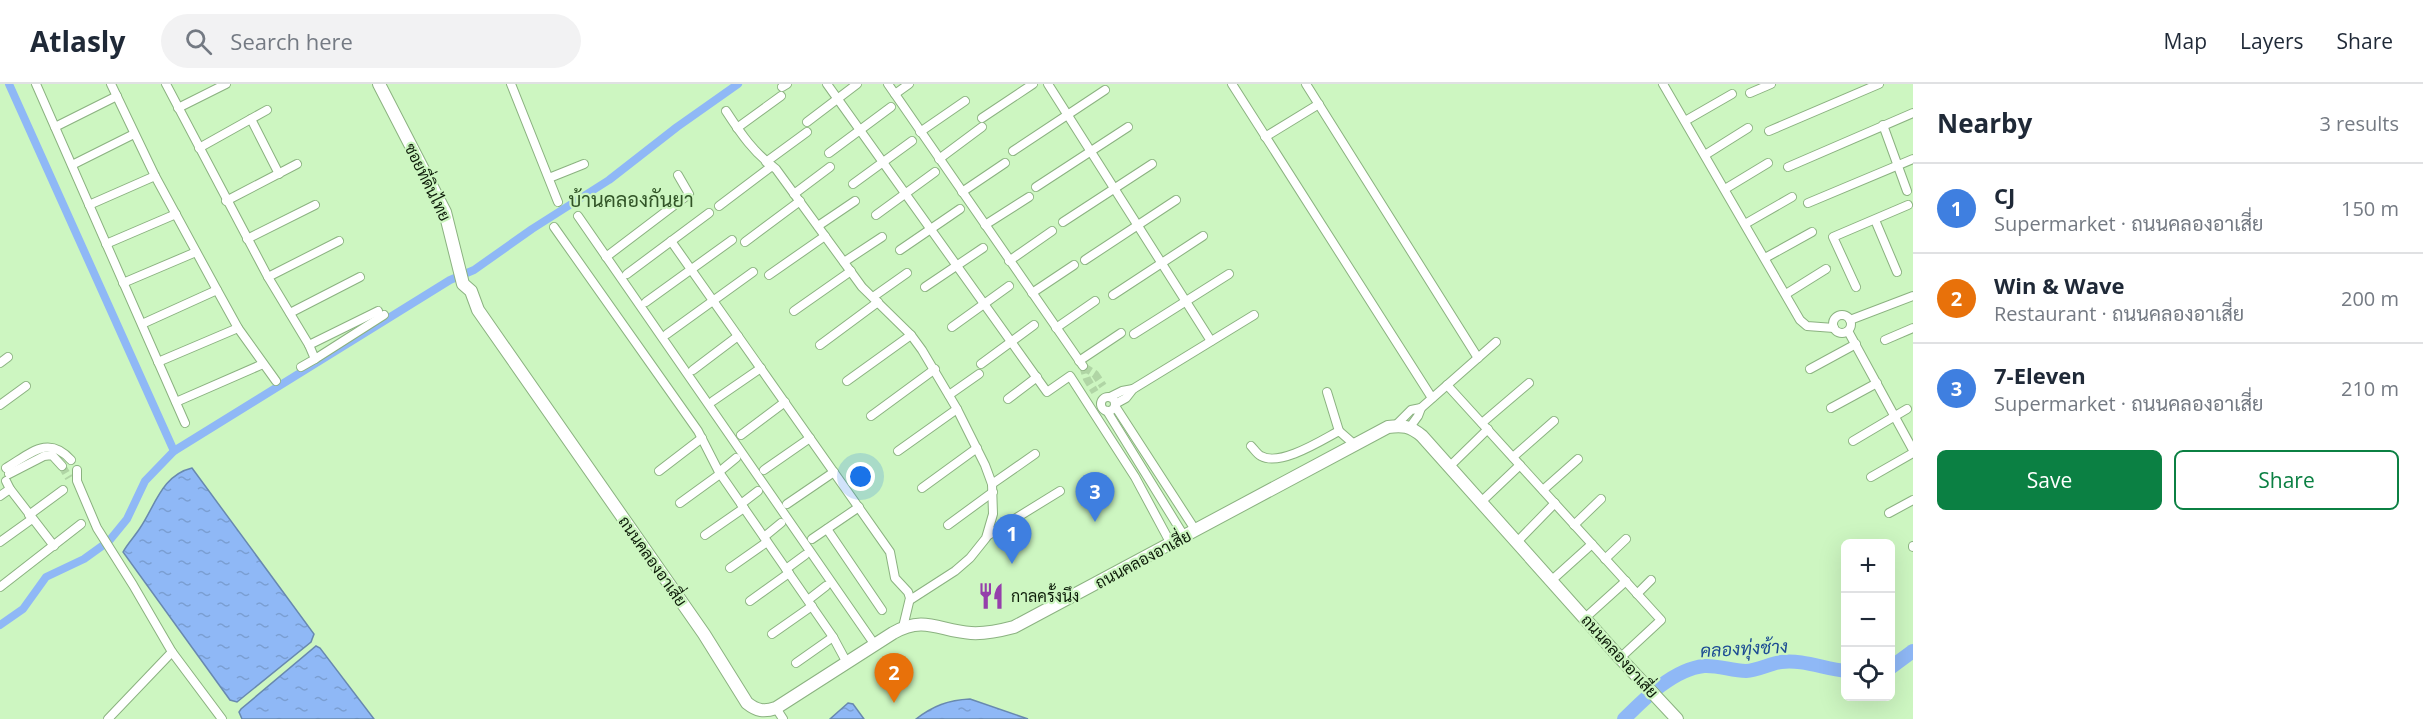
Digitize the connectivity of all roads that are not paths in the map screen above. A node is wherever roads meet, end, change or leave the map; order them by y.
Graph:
1 (38, 84) edge
2 (111, 84) edge
3 (166, 84) edge
4 (226, 84) edge
5 (379, 84) edge
6 (511, 84) edge
7 (827, 84) edge
8 (857, 84) edge
9 (888, 84) edge
10 (909, 84) edge
11 (1033, 84) edge
12 (1048, 84) edge
13 (1232, 84) edge
14 (1306, 84) edge
15 (1771, 84) edge
16 (1880, 84) edge
17 (1667, 85) edge
18 (783, 89) edge
19 (1105, 90) dead end
20 (1732, 93) dead end
21 (1750, 93) dead end
22 (895, 94) junction
23 (117, 96) junction
24 (838, 98) junction
25 (965, 101) dead end
26 (1319, 104) junction
27 (891, 107) dead end
28 (178, 108) junction
29 (267, 110) dead end
30 (726, 111) dead end
31 (1913, 113) edge
32 (1067, 114) junction
33 (251, 119) junction
34 (1685, 121) junction
35 (807, 122) dead end
36 (1883, 125) junction
37 (1128, 126) dead end
38 (55, 127) junction
39 (737, 128) junction
40 (1749, 128) dead end
41 (860, 129) junction
42 (1769, 131) dead end
43 (807, 132) dead end
44 (920, 132) junction
45 (134, 134) junction
46 (1265, 137) junction
47 (912, 141) dead end
48 (199, 148) junction
49 (1013, 151) dead end
50 (1091, 151) junction
51 (829, 153) dead end
52 (1705, 155) junction
53 (939, 159) junction
54 (1913, 159) edge
55 (884, 162) junction
56 (1005, 163) dead end
57 (1768, 163) dead end
58 (297, 164) dead end
59 (584, 164) dead end
60 (769, 164) junction
61 (1152, 164) dead end
62 (72, 165) junction
63 (1788, 166) dead end
64 (1898, 166) junction
65 (830, 168) dead end
66 (935, 172) dead end
67 (279, 174) junction
68 (678, 175) dead end
69 (155, 176) junction
70 (549, 178) junction
71 (853, 184) dead end
72 (1036, 187) dead end
73 (1113, 187) junction
74 (1725, 189) junction
75 (1910, 191) edge
76 (962, 192) junction
77 (906, 193) junction
78 (794, 194) junction
79 (1029, 197) dead end
80 (1792, 197) dead end
81 (1176, 200) dead end
82 (226, 201) junction
83 (800, 201) junction
84 (855, 201) dead end
85 (558, 202) dead end
86 (1808, 203) dead end
87 (89, 205) junction
88 (315, 205) dead end
89 (1910, 205) edge
90 (719, 206) dead end
91 (960, 209) dead end
92 (709, 213) dead end
93 (176, 214) junction
94 (876, 215) dead end
95 (578, 216) dead end
96 (1875, 220) junction
97 (1063, 222) dead end
98 (1137, 224) junction
99 (1745, 224) junction
100 (985, 225) junction
101 (818, 226) junction
102 (554, 227) dead end
103 (931, 229) junction
104 (1052, 231) dead end
105 (1812, 232) dead end
106 (825, 236) junction
107 (1203, 236) dead end
108 (882, 237) dead end
109 (247, 239) junction
110 (732, 240) dead end
111 (339, 241) dead end
112 (670, 241) junction
113 (745, 242) dead end
114 (106, 244) junction
115 (983, 248) dead end
116 (900, 250) dead end
117 (196, 252) junction
118 (606, 257) junction
119 (1765, 258) junction
120 (1085, 260) dead end
121 (1009, 261) junction
122 (844, 262) junction
123 (1161, 262) junction
124 (957, 265) junction
125 (1074, 265) dead end
126 (690, 269) junction
127 (1826, 269) dead end
128 (851, 271) junction
129 (753, 272) dead end
130 (1897, 272) dead end
131 (907, 273) dead end
132 (627, 274) dead end
133 (1229, 274) dead end
134 (769, 275) dead end
135 (360, 277) dead end
136 (268, 278) junction
137 (123, 283) junction
138 (463, 284) joint
139 (1009, 286) dead end
140 (1856, 287) dead end
141 (925, 288) dead end
142 (217, 290) junction
143 (1032, 293) junction
144 (1786, 294) junction
145 (1113, 295) dead end
146 (1913, 296) edge
147 (713, 300) junction
148 (876, 300) junction
149 (1185, 300) junction
150 (1095, 301) dead end
151 (646, 302) dead end
152 (984, 303) junction
153 (794, 311) dead end
154 (290, 313) junction
155 (1254, 315) dead end
156 (1850, 320) junction
157 (142, 324) junction
158 (1034, 325) dead end
159 (952, 327) dead end
160 (238, 328) junction
161 (1056, 328) junction
162 (1834, 328) junction
163 (1913, 328) edge
164 (1848, 330) junction
165 (1121, 333) dead end
166 (667, 334) dead end
167 (1134, 334) dead end
168 (911, 335) junction
169 (738, 336) junction
170 (1885, 340) dead end
171 (1011, 341) junction
172 (1211, 341) junction
173 (1496, 342) dead end
174 (1856, 344) junction
175 (309, 345) junction
176 (820, 345) dead end
177 (1478, 358) junction
178 (315, 359) junction
179 (158, 362) junction
180 (263, 364) junction
181 (981, 364) dead end
182 (301, 367) dead end
183 (760, 368) junction
184 (935, 369) junction
185 (1810, 369) dead end
186 (693, 370) dead end
187 (979, 374) dead end
188 (1037, 377) junction
189 (276, 381) dead end
190 (847, 381) dead end
191 (1529, 383) dead end
192 (1877, 383) junction
193 (1447, 385) junction
194 (26, 386) dead end
195 (1103, 386) tunnel mouth
196 (1095, 392) tunnel mouth
197 (1327, 392) dead end
198 (949, 395) junction
199 (1432, 398) junction
200 (1008, 399) dead end
201 (713, 401) dead end
202 (176, 402) junction
203 (785, 402) junction
204 (1109, 402) junction
205 (0, 405) edge
206 (1421, 408) junction
207 (1831, 408) dead end
208 (957, 409) junction
209 (1907, 409) dead end
210 (871, 416) dead end
211 (1896, 416) junction
212 (1554, 421) dead end
213 (185, 423) dead end
214 (1395, 426) junction
215 (1485, 426) junction
216 (1410, 427) junction
217 (1339, 431) junction
218 (741, 435) dead end
219 (702, 438) junction
220 (810, 438) junction
221 (1853, 441) dead end
222 (1251, 446) dead end
223 (1355, 446) junction
224 (977, 448) junction
225 (898, 451) dead end
226 (1913, 452) edge
227 (1035, 454) dead end
228 (1513, 457) junction
229 (736, 458) dead end
230 (1578, 459) dead end
231 (72, 460) tunnel mouth
232 (1520, 465) junction
233 (62, 466) tunnel mouth
234 (1450, 466) junction
235 (77, 470) tunnel mouth
236 (764, 470) dead end
237 (659, 471) dead end
238 (834, 472) junction
239 (720, 473) junction
240 (5, 477) edge
241 (1871, 477) dead end
242 (922, 488) dead end
243 (992, 488) junction
244 (63, 490) dead end
245 (758, 490) dead end
246 (1543, 490) junction
247 (1060, 491) dead end
248 (0, 496) edge
249 (1601, 499) dead end
250 (1913, 500) edge
251 (1481, 502) junction
252 (680, 503) dead end
253 (788, 504) dead end
254 (1555, 504) junction
255 (743, 506) junction
256 (859, 507) junction
257 (1888, 513) dead end
258 (31, 517) junction
259 (781, 523) dead end
260 (81, 524) dead end
261 (948, 525) dead end
262 (1575, 525) junction
263 (827, 529) junction
264 (1196, 531) junction
265 (705, 536) dead end
266 (987, 536) junction
267 (1184, 536) junction
268 (766, 539) junction
269 (812, 539) dead end
270 (1626, 539) dead end
271 (0, 542) edge
272 (1517, 542) junction
273 (1171, 544) junction
274 (1592, 544) junction
275 (54, 546) junction
276 (805, 555) dead end
277 (1605, 559) junction
278 (730, 568) dead end
279 (788, 571) junction
280 (1552, 580) junction
281 (1651, 580) dead end
282 (1626, 581) junction
283 (826, 586) dead end
284 (0, 587) edge
285 (1637, 594) junction
286 (910, 600) junction
287 (750, 601) dead end
288 (810, 603) junction
289 (882, 610) dead end
290 (1586, 618) junction
291 (903, 627) junction
292 (772, 634) dead end
293 (833, 637) junction
294 (875, 645) junction
295 (172, 651) junction
296 (1620, 658) junction
297 (796, 663) dead end
298 (847, 663) junction
299 (780, 713) edge
300 (108, 719) edge
301 (222, 719) edge
302 (1677, 719) edge

1 - 38 street
2 - 23 street
3 - 28 street
4 - 28 street
5 - 138 street, ซอยที่ดินไทย
6 - 70 street
7 - 24 street
8 - 24 street
9 - 22 street
10 - 22 street
11 - 53 street
12 - 32 street
13 - 46 street
14 - 26 street
15 - 21 street
16 - 42 street
17 - 34 street
18 - 39 street
19 - 32 street
20 - 34 street
22 - 44 street
23 - 38 street
23 - 45 street
24 - 35 street
24 - 41 street
25 - 44 street
26 - 46 street
26 - 177 street
27 - 41 street
28 - 48 street
29 - 33 street
30 - 39 street
31 - 36 street
32 - 49 street
32 - 50 street
33 - 48 street
33 - 67 street
34 - 52 street
36 - 63 street
36 - 64 street
37 - 50 street
38 - 62 street
39 - 60 street
40 - 52 street
41 - 51 street
41 - 55 street
43 - 60 street
44 - 53 street
45 - 62 street
45 - 69 street
46 - 199 street
47 - 55 street
48 - 82 street
50 - 72 street
50 - 73 street
52 - 74 street
53 - 76 street
54 - 64 street
55 - 71 street
55 - 77 street
56 - 76 street
57 - 74 street
58 - 67 street
59 - 70 street
60 - 78 street
60 - 90 street
61 - 73 street
62 - 87 street
64 - 75 street
64 - 86 street
65 - 78 street
66 - 77 street
67 - 82 street
68 - 118 street
69 - 87 street
69 - 93 street
70 - 85 street
73 - 97 street
73 - 98 street
74 - 99 street
75 - 89 street
76 - 100 street
77 - 94 street
77 - 103 street
78 - 83 street
79 - 100 street
80 - 99 street
81 - 98 street
82 - 109 street
83 - 101 street
83 - 113 street
84 - 101 street
87 - 114 street
88 - 109 street
89 - 96 street
91 - 103 street
92 - 112 street
93 - 114 street
93 - 117 street
95 - 118 street
96 - 130 street
96 - 140 street
98 - 120 street
98 - 123 street
99 - 119 street
100 - 121 street
101 - 106 street
102 - 219 street
103 - 116 street
103 - 124 street
104 - 121 street
105 - 119 street
106 - 122 street
106 - 134 street
107 - 123 street
108 - 122 street
109 - 136 street
110 - 126 street
111 - 136 street
112 - 126 street
112 - 132 street
114 - 137 street
115 - 124 street
117 - 137 street
117 - 142 street
118 - 294 street
119 - 144 street
121 - 143 street
122 - 128 street
123 - 145 street
123 - 149 street
124 - 141 street
124 - 152 street
125 - 143 street
126 - 147 street
126 - 151 street
127 - 144 street
128 - 148 street
128 - 153 street
129 - 147 street
131 - 148 street
133 - 149 street
135 - 154 street
136 - 154 street
137 - 157 street
138 - 299 street, ถนนคลองอาเสี่ย
139 - 152 street
142 - 157 street
142 - 160 street
143 - 161 street
144 - 162 street
146 - 156 street
147 - 166 street
147 - 169 street
148 - 168 street
148 - 176 street
149 - 167 street
149 - 172 street
150 - 161 street
152 - 159 street
152 - 171 street
154 - 175 street
155 - 172 street
156 - 162 street
156 - 164 street
157 - 179 street
158 - 171 street
160 - 179 street
160 - 180 street
161 - 165 street
162 - 164 street
163 - 170 street
164 - 174 street
168 - 184 street
168 - 190 street
169 - 183 street
169 - 186 street
171 - 181 street
171 - 188 street
172 - 204 street
173 - 177 street
174 - 185 street
174 - 192 street
175 - 178 street
175 - 178 street
177 - 193 street
178 - 182 street
179 - 202 street
180 - 189 street
180 - 202 street
183 - 201 street
183 - 203 street
184 - 198 street
184 - 210 street
187 - 198 street
188 - 200 street
188 - 273 street
191 - 215 street
192 - 207 street
192 - 211 street
193 - 199 street
193 - 215 street
194 - 205 street
195 - 204 street
196 - 204 street
197 - 217 street
198 - 208 street
199 - 206 street
202 - 213 street
203 - 218 street
203 - 220 street
204 - 264 street
204 - 267 street
206 - 214 street
206 - 216 street
208 - 224 street
208 - 225 street
209 - 211 street
211 - 221 street
211 - 226 street
212 - 228 street
214 - 216 street, ถนนคลองอาเสี่ย
214 - 223 street, ถนนคลองอาเสี่ย
215 - 228 street
215 - 234 street
216 - 234 street, ถนนคลองอาเสี่ย
217 - 222 street
217 - 223 street
219 - 237 street
219 - 239 street
220 - 236 street
220 - 238 street
223 - 264 street, ถนนคลองอาเสี่ย
224 - 242 street
224 - 243 street
226 - 241 street
227 - 243 street
228 - 232 street
229 - 239 street
230 - 246 street
231 - 240 street
232 - 246 street
232 - 251 street
233 - 240 street
234 - 251 street, ถนนคลองอาเสี่ย
235 - 295 street
238 - 253 street
238 - 256 street
239 - 252 street
239 - 255 street
240 - 248 street
240 - 258 street
243 - 261 street
243 - 266 street
244 - 258 street
245 - 255 street
246 - 254 street
247 - 266 street
249 - 262 street
250 - 257 street
251 - 272 street, ถนนคลองอาเสี่ย
254 - 262 street
254 - 272 street
255 - 265 street
255 - 268 street
256 - 263 street
256 - 286 street
258 - 271 street
258 - 275 street
259 - 268 street
260 - 275 street
262 - 274 street
263 - 269 street
263 - 289 street
264 - 267 street, ถนนคลองอาเสี่ย
266 - 286 street
267 - 273 street, ถนนคลองอาเสี่ย
268 - 278 street
268 - 279 street
270 - 277 street
272 - 280 street, ถนนคลองอาเสี่ย
273 - 291 street, ถนนคลองอาเสี่ย
274 - 277 street
274 - 280 street
275 - 284 street
276 - 279 street
277 - 282 street
279 - 287 street
279 - 288 street
280 - 290 street, ถนนคลองอาเสี่ย
281 - 285 street
282 - 285 street
282 - 290 street
283 - 288 street
285 - 296 street
286 - 291 street
288 - 292 street
288 - 293 street
290 - 296 street, ถนนคลองอาเสี่ย
291 - 294 street, ถนนคลองอาเสี่ย
293 - 297 street
293 - 298 street
294 - 298 street, ถนนคลองอาเสี่ย
295 - 300 street
295 - 301 street
296 - 302 street, ถนนคลองอาเสี่ย
298 - 299 street, ถนนคลองอาเสี่ย

